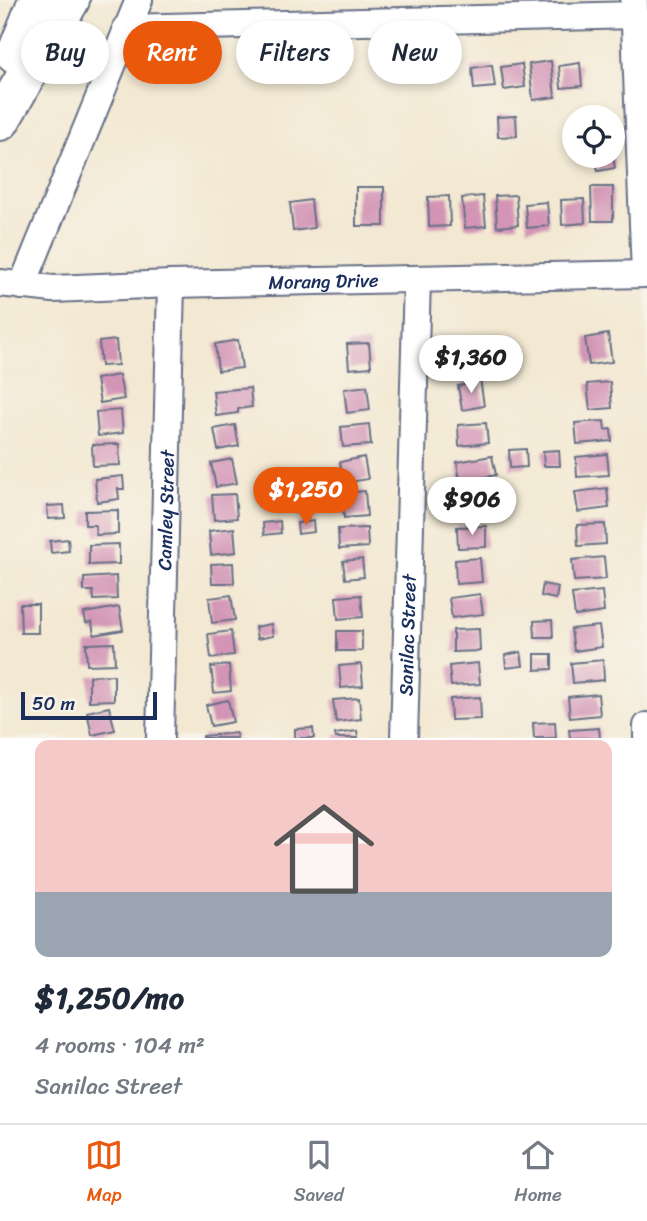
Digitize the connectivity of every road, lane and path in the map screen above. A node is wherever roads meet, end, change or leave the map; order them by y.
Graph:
1 (38, 0) edge
2 (70, 0) edge
3 (139, 0) edge
4 (634, 8) edge
5 (129, 21) edge
6 (222, 24) edge
7 (123, 35) edge
8 (0, 100) edge
9 (0, 121) edge
10 (646, 274) edge
11 (417, 279) junction
12 (171, 284) junction
13 (11, 285) edge
14 (647, 726) edge
15 (160, 738) edge
16 (404, 738) edge
17 (647, 738) edge

1 - 8 highway
2 - 9 highway
3 - 5 street
4 - 6 street
4 - 10 street
7 - 13 street
10 - 11 street, Morang Drive
11 - 12 street, Morang Drive
11 - 16 street, Sanilac Street
12 - 13 street, Morang Drive
12 - 15 street, Camley Street
14 - 17 street

